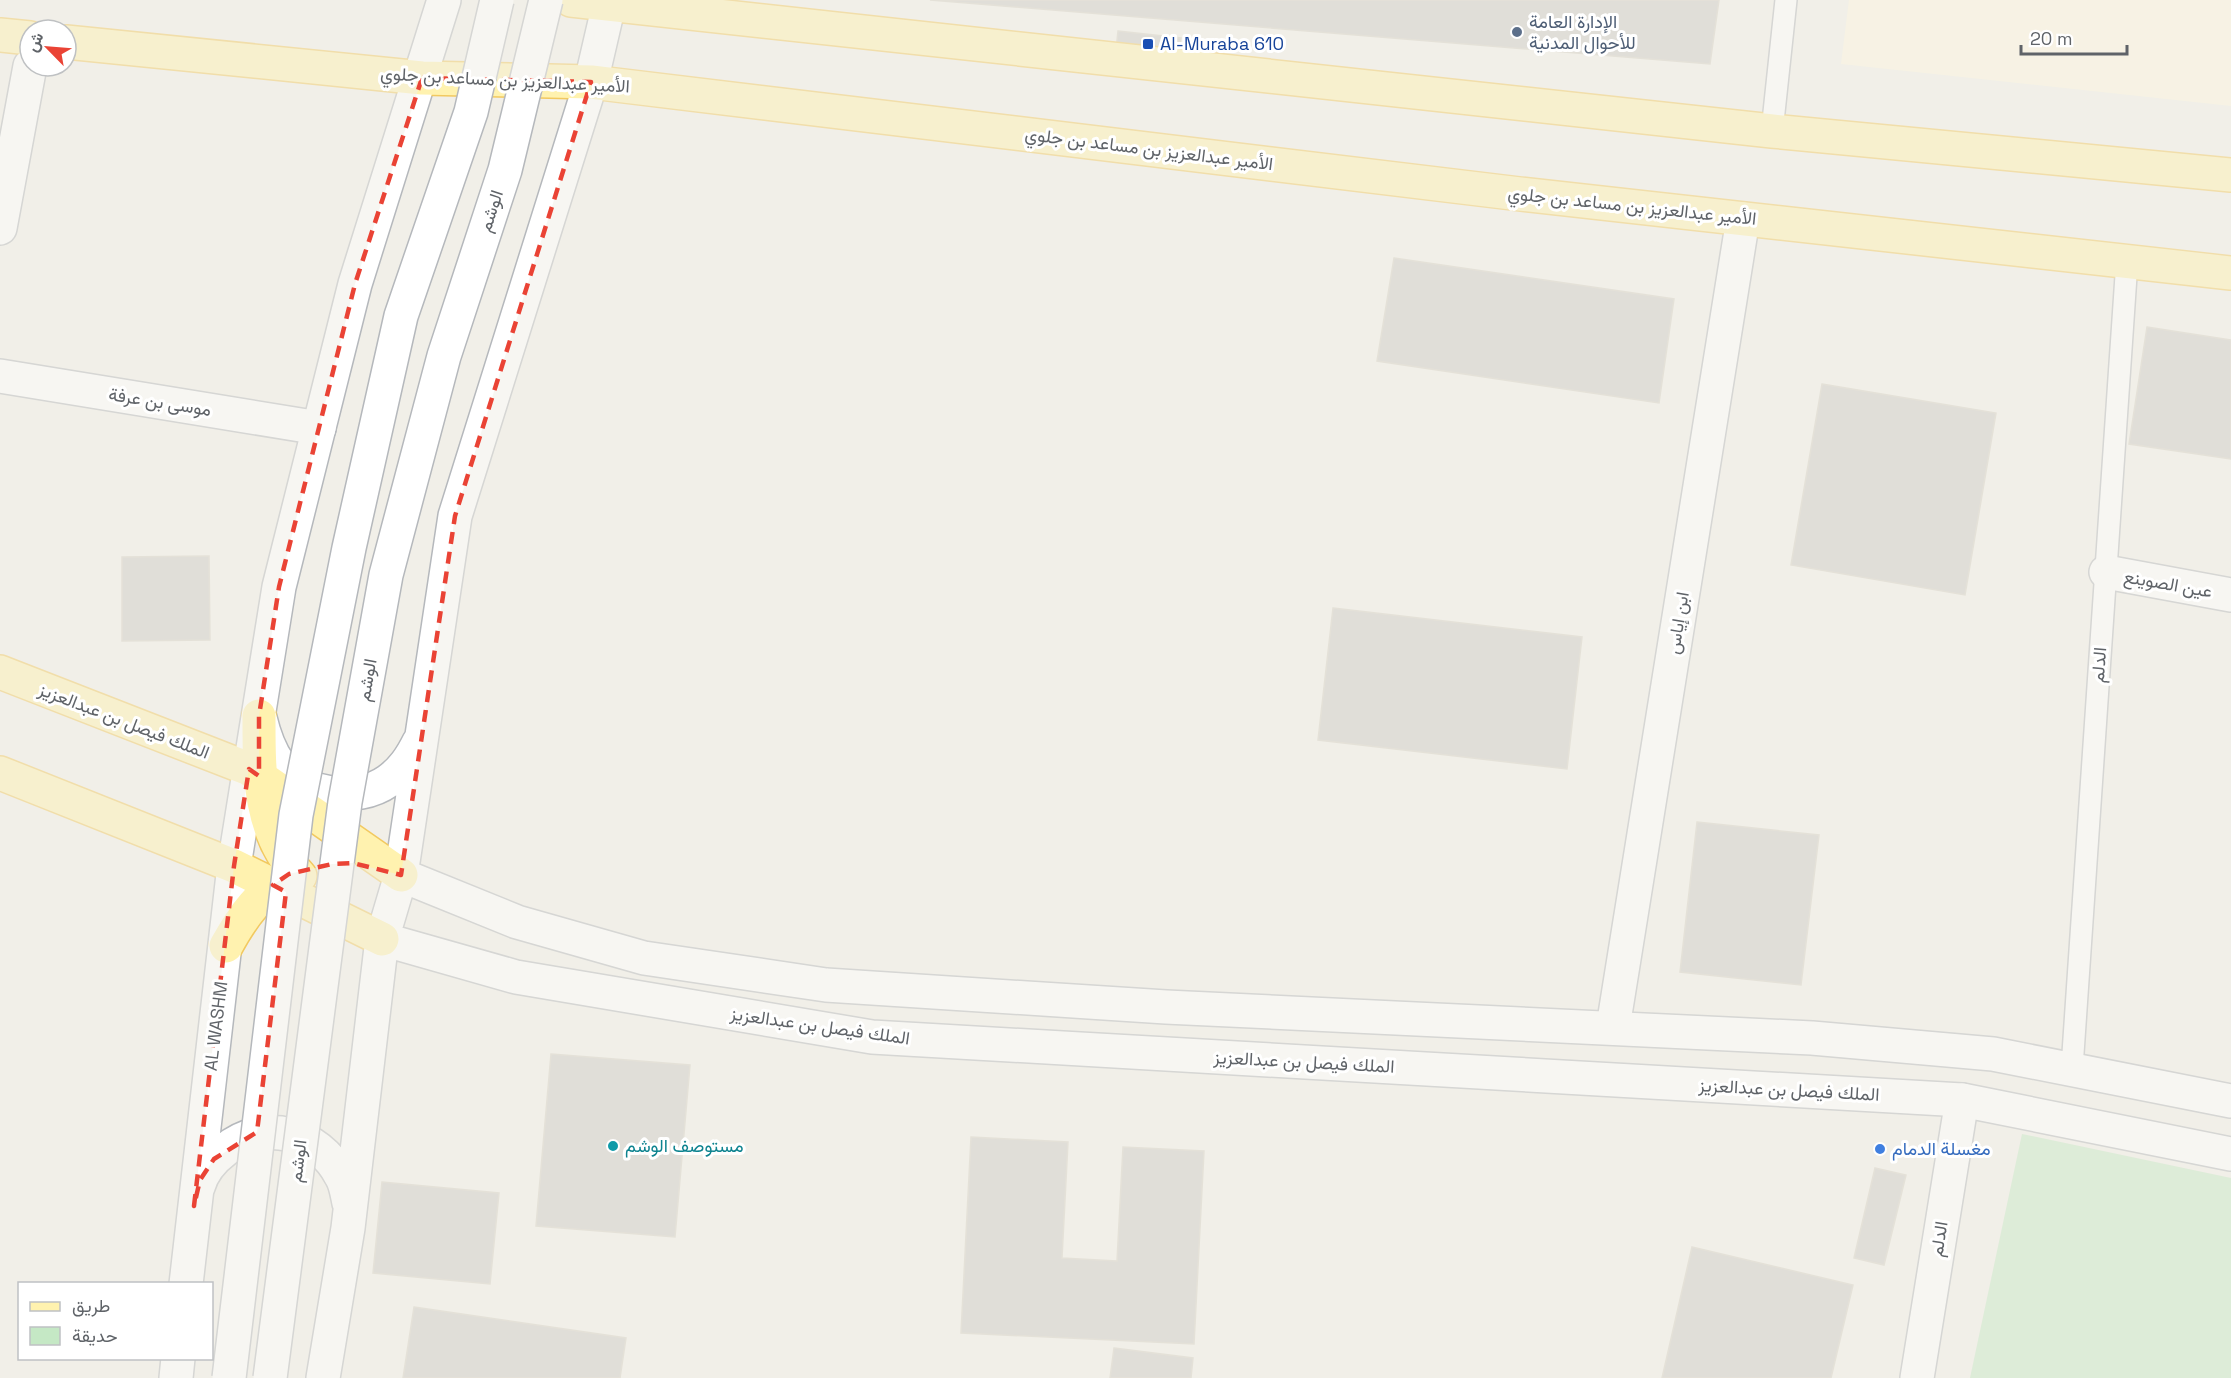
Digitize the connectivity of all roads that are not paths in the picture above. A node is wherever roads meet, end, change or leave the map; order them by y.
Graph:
1 (444, 0) edge
2 (497, 0) edge
3 (546, 0) edge
4 (572, 0) edge
5 (1786, 0) edge
6 (610, 3) edge
7 (0, 35) edge
8 (18, 37) edge
9 (78, 43) edge
10 (28, 78) edge
11 (422, 78) junction
12 (591, 82) junction
13 (1772, 131) junction
14 (2231, 175) edge
15 (1743, 219) junction
16 (0, 228) edge
17 (2127, 261) junction
18 (2231, 273) edge
19 (0, 376) edge
20 (319, 428) junction
21 (2106, 572) junction
22 (2231, 595) edge
23 (0, 672) edge
24 (259, 716) junction
25 (422, 738) junction
26 (0, 773) edge
27 (254, 773) junction
28 (234, 867) junction
29 (401, 875) junction
30 (285, 879) junction
31 (382, 939) junction
32 (226, 946) junction
33 (1613, 1027) junction
34 (2072, 1068) junction
35 (1962, 1100) junction
36 (2231, 1101) edge
37 (2231, 1154) edge
38 (194, 1206) junction
39 (348, 1228) junction
40 (186, 1282) edge
41 (178, 1360) edge
42 (176, 1378) edge
43 (229, 1378) edge
44 (270, 1378) edge
45 (323, 1378) edge
46 (1917, 1378) edge

1 - 11 street
2 - 43 street, bridge
3 - 44 street, الوشم, bridge
4 - 6 main road
5 - 13 lane
6 - 12 street
6 - 13 main road
7 - 8 main road
9 - 11 main road, الأمير عبدالعزيز بن مساعد بن جلوي
10 - 16 street
11 - 12 main road, الأمير عبدالعزيز بن مساعد بن جلوي
11 - 20 street
12 - 15 main road, الأمير عبدالعزيز بن مساعد بن جلوي
12 - 25 street
13 - 14 main road
15 - 17 main road, الأمير عبدالعزيز بن مساعد بن جلوي
15 - 33 street, ابن إياس
17 - 18 main road, الأمير عبدالعزيز بن مساعد بن جلوي
17 - 21 lane, الدلم
19 - 20 street, موسى بن عرفة
20 - 24 street
21 - 22 street, عين الصوينع
21 - 34 lane, الدلم
23 - 27 main road, الملك فيصل بن عبدالعزيز
24 - 25 street
24 - 27 main road
25 - 29 street
26 - 28 main road
27 - 28 street, AL WASHM
27 - 29 main road, الملك فيصل بن عبدالعزيز
27 - 30 main road
28 - 30 main road
28 - 32 street, AL WASHM
29 - 30 main road
29 - 31 street
29 - 33 street
30 - 31 main road
30 - 32 main road
31 - 35 street, الملك فيصل بن عبدالعزيز
31 - 39 street
32 - 38 street, AL WASHM
33 - 34 street
34 - 36 street
35 - 37 street, الملك فيصل بن عبدالعزيز
35 - 46 street, الدلم
38 - 39 street
38 - 40 street, AL WASHM
39 - 45 street
41 - 42 street

